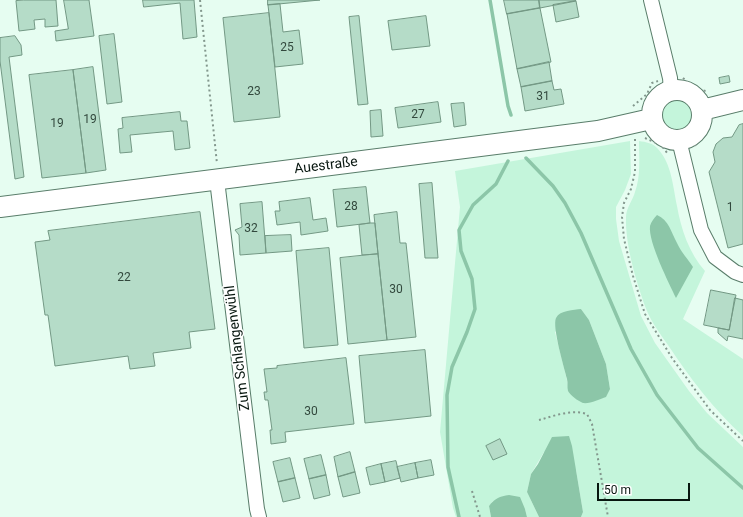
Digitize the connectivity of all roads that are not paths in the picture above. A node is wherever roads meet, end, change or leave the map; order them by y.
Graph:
1 (651, 0) edge
2 (671, 90) junction
3 (743, 100) edge
4 (702, 110) junction
5 (651, 119) junction
6 (679, 140) junction
7 (217, 180) junction
8 (0, 207) edge
9 (743, 275) edge
10 (259, 517) edge

1 - 2 street
2 - 4 street
2 - 5 street
3 - 4 street
4 - 6 street
5 - 6 street
5 - 7 street, Auestraße
6 - 9 street
7 - 8 street, Auestraße
7 - 10 street, Zum Schlangenwühl

